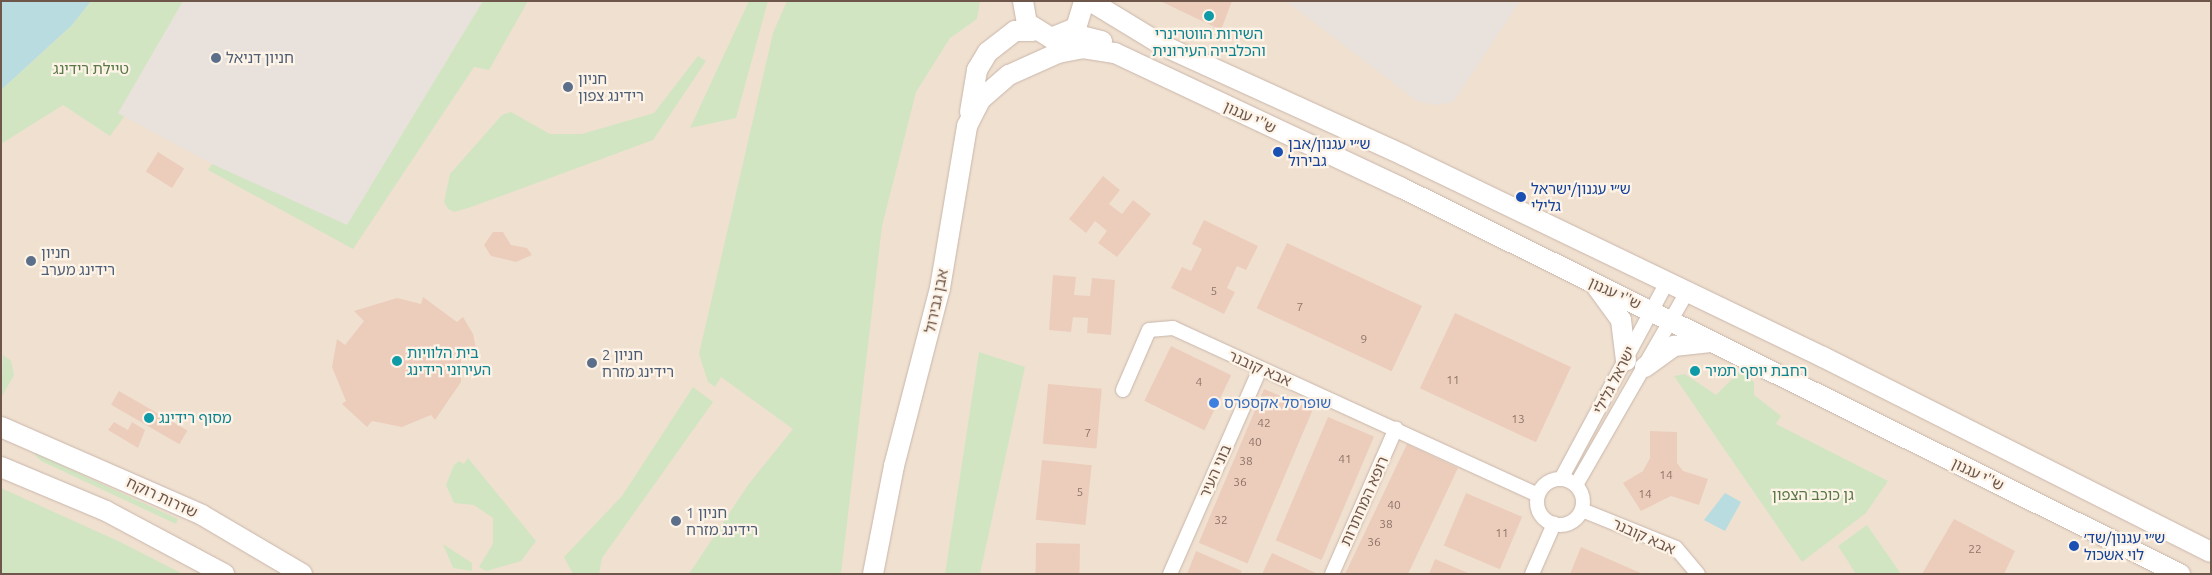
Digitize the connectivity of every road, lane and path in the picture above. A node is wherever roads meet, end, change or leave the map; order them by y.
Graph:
1 (1023, 1) edge
2 (1084, 1) edge
3 (1090, 1) edge
4 (1033, 31) junction
5 (1070, 33) junction
6 (1041, 59) joint
7 (1258, 121) junction
8 (967, 126) junction
9 (1593, 282) junction
10 (1667, 282) junction
11 (1686, 292) junction
12 (1650, 310) junction
13 (1669, 318) junction
14 (1717, 343) junction
15 (1626, 361) junction
16 (1645, 367) junction
17 (1260, 369) junction
18 (1123, 390) dead end
19 (1396, 428) junction
20 (9, 430) edge
21 (1, 467) edge
22 (1561, 479) junction
23 (1576, 484) junction
24 (1538, 495) junction
25 (1582, 510) junction
26 (1554, 524) junction
27 (2211, 552) edge
28 (224, 574) edge
29 (302, 574) edge
30 (873, 574) edge
31 (1170, 574) edge
32 (1332, 574) edge
33 (1532, 574) edge
34 (1698, 574) edge
35 (2180, 574) edge

1 - 4 main road
2 - 5 main road
3 - 10 main road, ש''י עגנון
4 - 5 main road
4 - 8 main road
5 - 7 main road
6 - 7 main road, ש''י עגנון
6 - 8 main road, אבן גבירול
7 - 9 main road, ש''י עגנון
8 - 30 main road, אבן גבירול
9 - 12 main road, ש''י עגנון
9 - 15 main road
10 - 11 main road, ש''י עגנון
10 - 12 street, ישראל גלילי
11 - 13 street, ישראל גלילי
11 - 27 main road, ש''י עגנון
12 - 13 main road, ש''י עגנון
12 - 15 street, ישראל גלילי
13 - 14 main road, ש''י עגנון
13 - 16 street, ישראל גלילי
14 - 16 main road
14 - 35 main road, ש''י עגנון
15 - 22 street, ישראל גלילי
16 - 23 street, ישראל גלילי
17 - 18 street, אבא קובנר
17 - 19 street, אבא קובנר
17 - 31 street, בוני העיר
19 - 24 street, אבא קובנר
19 - 32 street, רופא המחתרות
20 - 29 main road, שדרות רוקח
21 - 28 main road
22 - 23 street
22 - 24 street
23 - 25 street
24 - 26 street
25 - 26 street
25 - 34 street, אבא קובנר
26 - 33 street

